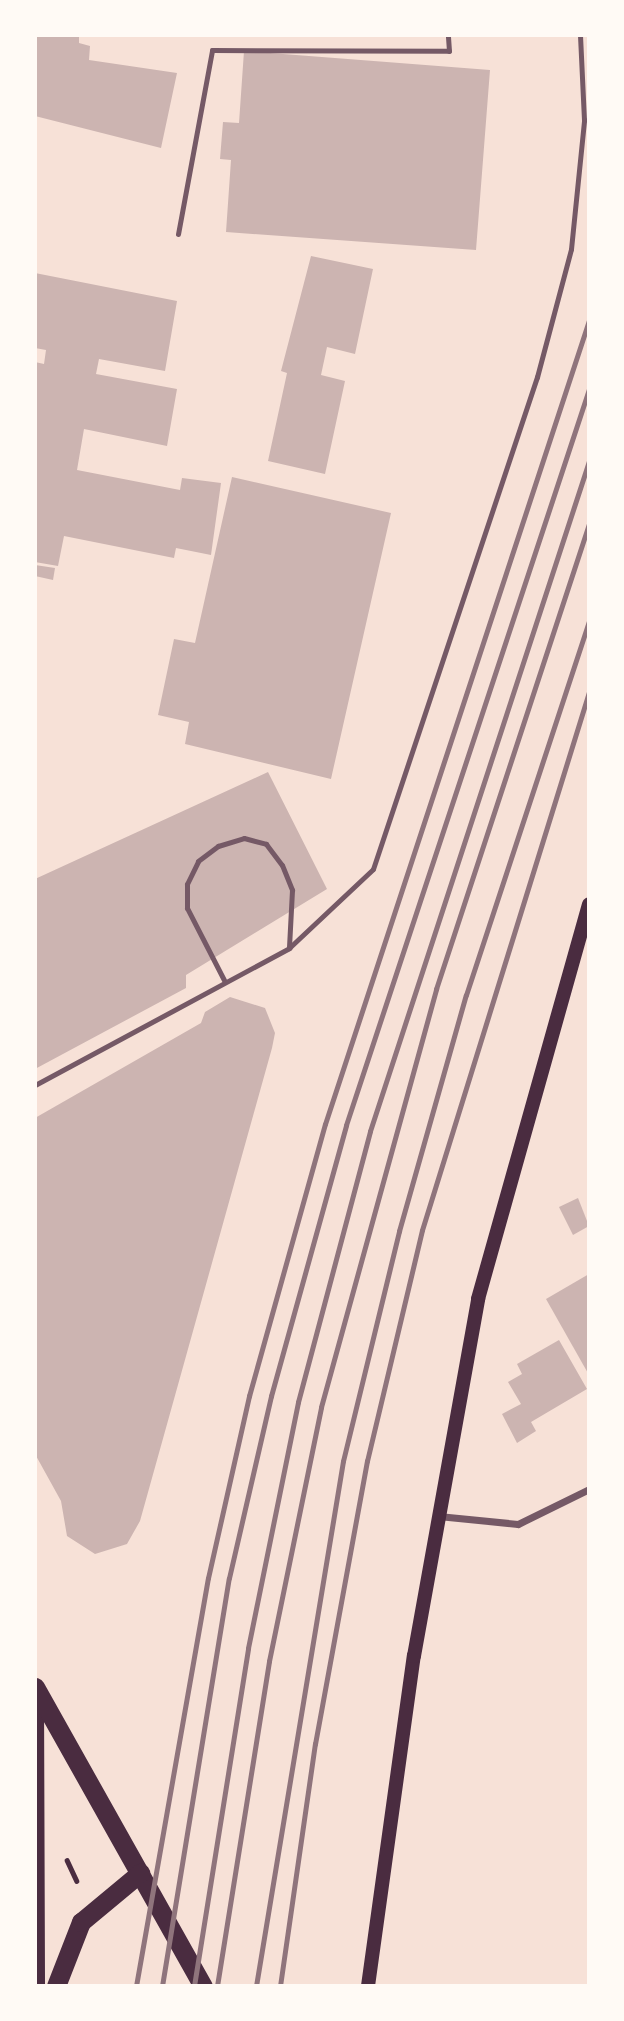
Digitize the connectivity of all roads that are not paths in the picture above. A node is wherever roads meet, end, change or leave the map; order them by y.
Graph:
1 (449, 35) edge
2 (580, 35) edge
3 (586, 120) edge
4 (178, 234) dead end
5 (589, 904) edge
6 (289, 948) junction
7 (224, 980) junction
8 (35, 1085) edge
9 (589, 1489) edge
10 (438, 1516) junction
11 (36, 1689) edge
12 (140, 1873) junction
13 (38, 1986) edge
14 (56, 1986) edge
15 (203, 1986) edge
16 (368, 1986) edge

1 - 4 lane
2 - 3 lane
3 - 6 lane
5 - 10 main road
6 - 7 lane
6 - 7 lane
7 - 8 lane
9 - 10 street
10 - 16 main road
11 - 12 highway
11 - 13 main road
12 - 14 highway
12 - 15 highway

